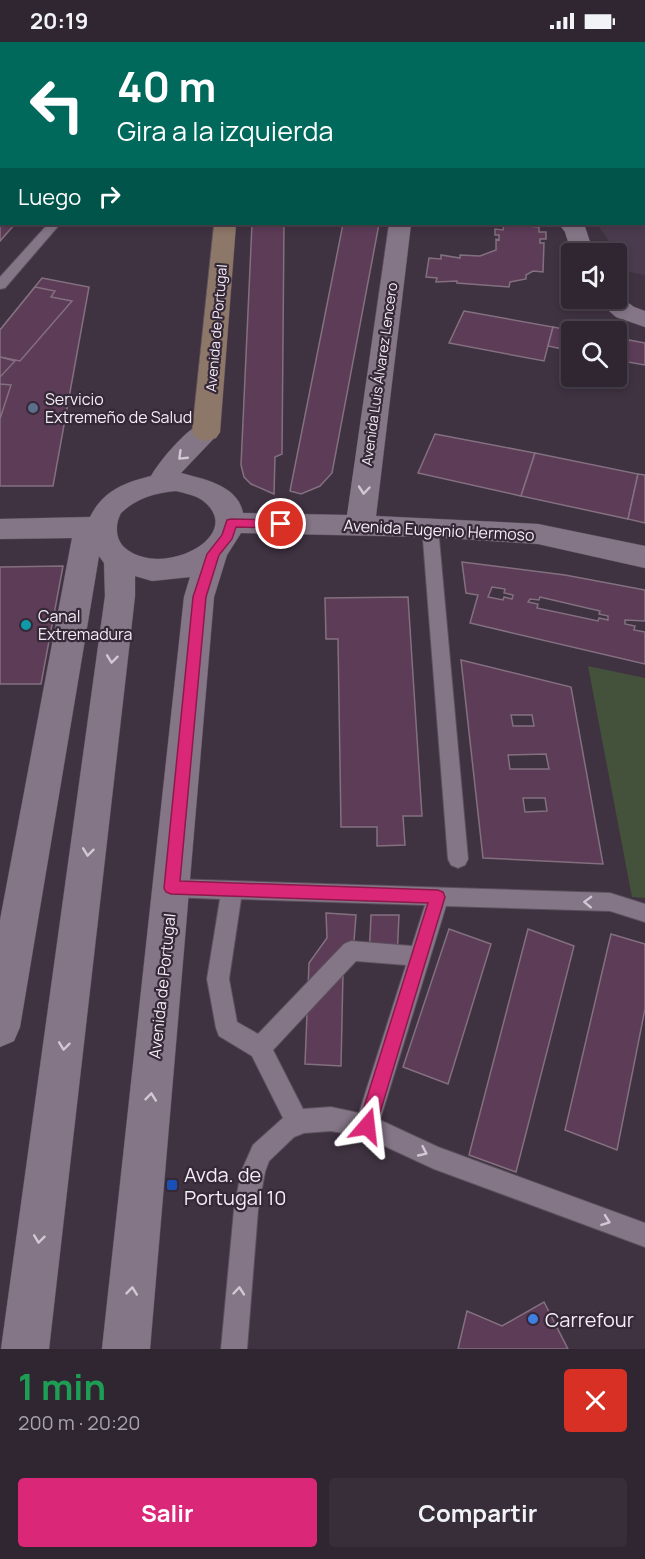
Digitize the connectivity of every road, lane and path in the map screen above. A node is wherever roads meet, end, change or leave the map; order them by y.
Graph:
1 (53, 225) edge
2 (225, 225) edge
3 (400, 225) edge
4 (571, 225) edge
5 (580, 243) edge
6 (0, 285) edge
7 (621, 309) edge
8 (645, 321) edge
9 (206, 432) junction
10 (211, 474) junction
11 (161, 482) junction
12 (361, 525) junction
13 (430, 527) junction
14 (0, 529) edge
15 (103, 537) junction
16 (222, 538) junction
17 (645, 557) edge
18 (458, 859) dead end
19 (171, 888) junction
20 (232, 890) junction
21 (438, 897) junction
22 (645, 913) edge
23 (420, 956) junction
24 (0, 1027) edge
25 (260, 1048) junction
26 (297, 1123) junction
27 (367, 1126) junction
28 (645, 1235) edge
29 (25, 1349) edge
30 (126, 1349) edge
31 (234, 1349) edge

1 - 6 lane
2 - 9 street, Avenida de Portugal
3 -> 12 street, Avenida Luis Álvarez Lencero
4 - 5 street
7 - 8 street
9 - 10 street, Avenida de Portugal
9 -> 11 street
10 - 11 street
10 - 16 street
11 - 15 street
12 - 13 street, Avenida Eugenio Hermoso
12 - 16 street, Avenida Eugenio Hermoso
13 - 17 street, Avenida Eugenio Hermoso
13 - 18 lane
14 - 15 street
15 - 16 street
15 - 24 street
15 -> 29 street
16 - 19 street, Avenida de Portugal
19 - 20 lane
30 -> 19 street, Avenida de Portugal
20 - 21 lane
20 - 25 lane
22 -> 21 lane
21 - 23 lane
23 - 25 lane
23 - 27 lane
25 - 26 lane
26 - 27 lane
31 -> 26 lane
27 -> 28 lane

